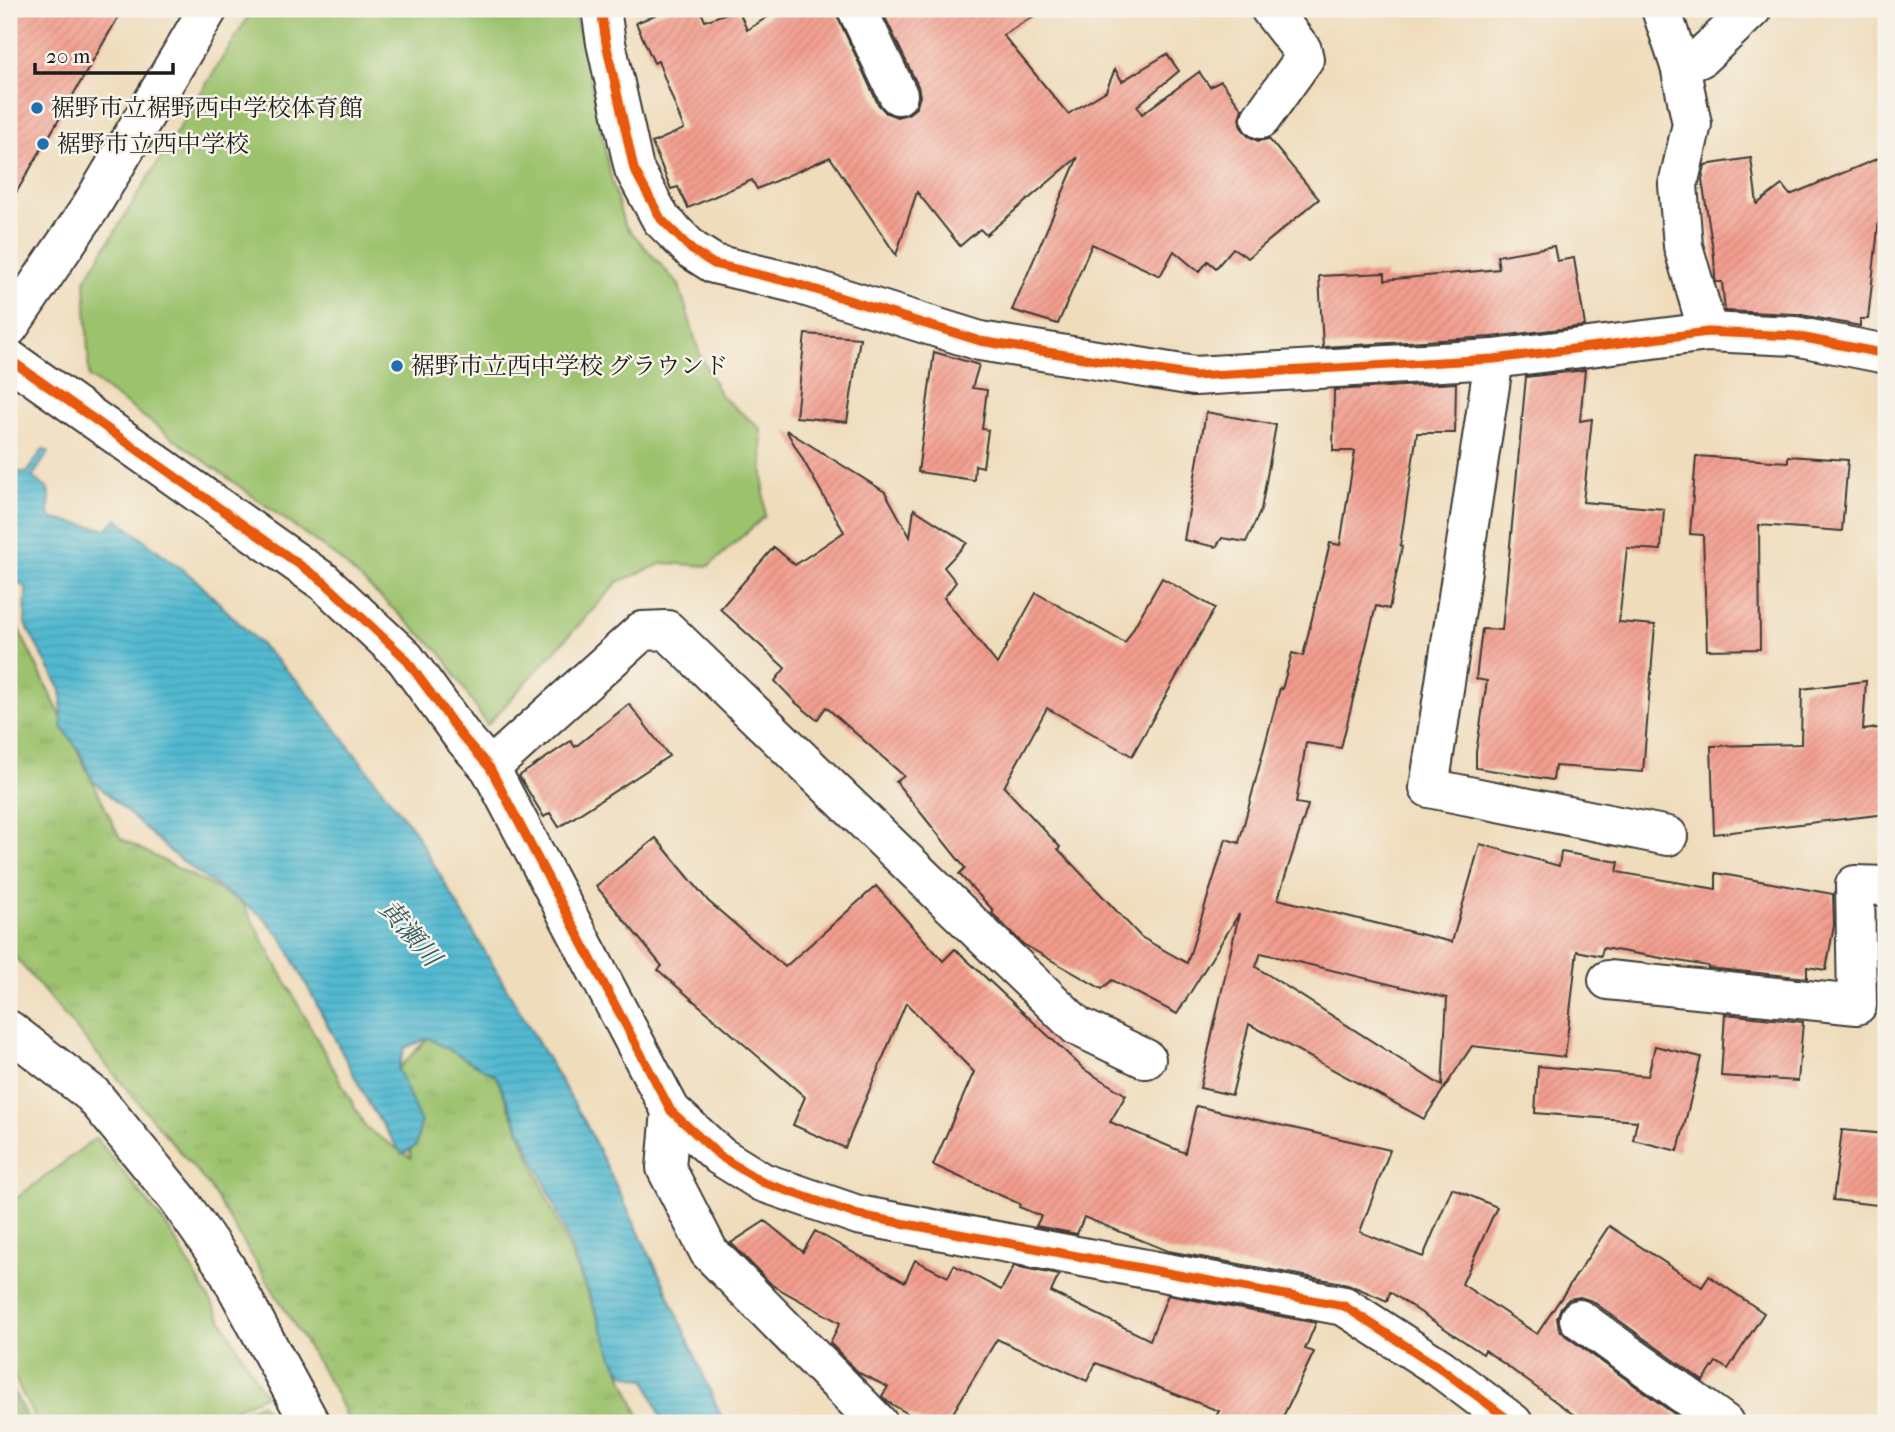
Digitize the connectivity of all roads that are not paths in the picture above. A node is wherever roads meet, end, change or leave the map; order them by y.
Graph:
1 (208, 9) edge
2 (601, 9) edge
3 (857, 9) edge
4 (1270, 9) edge
5 (1661, 9) edge
6 (1752, 9) edge
7 (1680, 66) junction
8 (898, 95) dead end
9 (1261, 119) dead end
10 (9, 327) edge
11 (1708, 332) junction
12 (1886, 354) edge
13 (9, 359) edge
14 (1494, 359) junction
15 (490, 768) junction
16 (1668, 836) dead end
17 (1886, 887) edge
18 (1608, 980) dead end
19 (9, 1030) edge
20 (1146, 1059) dead end
21 (671, 1111) junction
22 (1579, 1319) dead end
23 (310, 1423) edge
24 (878, 1423) edge
25 (1513, 1423) edge
26 (1724, 1423) edge

1 - 10 street
2 - 14 street
3 - 8 street
4 - 9 street
5 - 7 street
6 - 7 street
7 - 11 street
11 - 12 street
11 - 14 street
13 - 15 street
14 - 16 street
15 - 20 street
15 - 21 street
17 - 18 street
19 - 23 street
21 - 24 street
21 - 25 street
22 - 26 street

